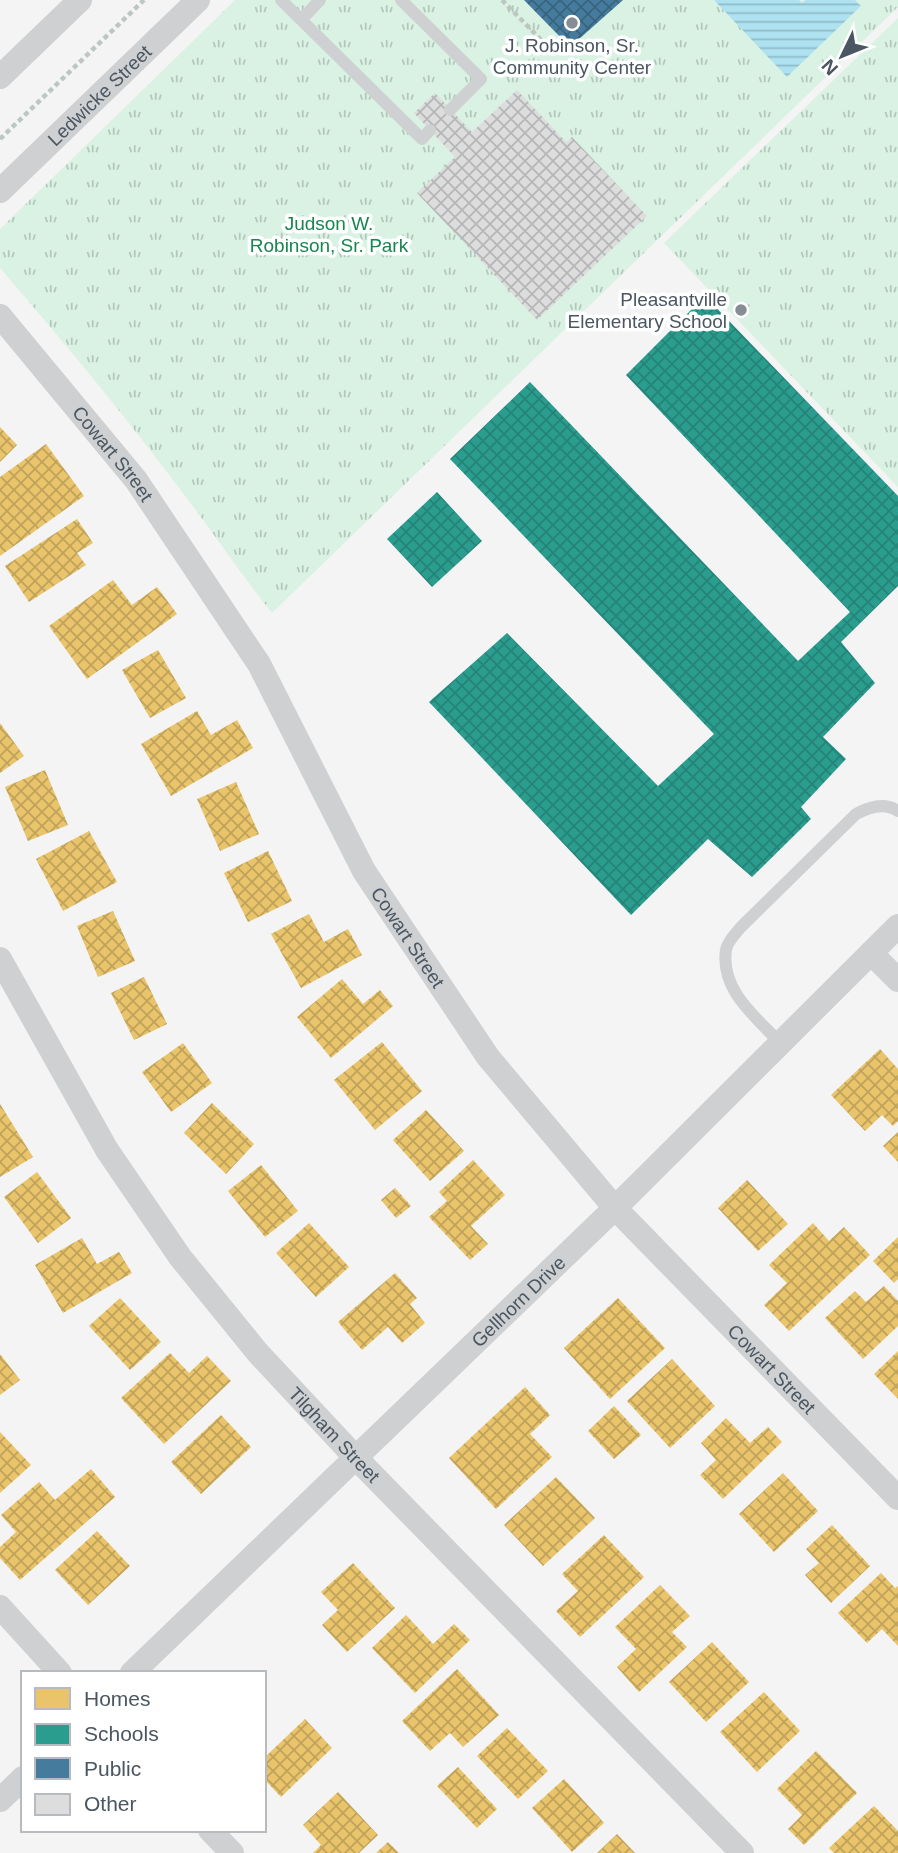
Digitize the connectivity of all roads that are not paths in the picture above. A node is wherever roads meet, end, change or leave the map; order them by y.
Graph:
1 (80, 0) edge
2 (198, 0) edge
3 (281, 0) edge
4 (320, 0) edge
5 (401, 0) edge
6 (302, 20) junction
7 (0, 77) edge
8 (450, 110) dead end
9 (430, 130) dead end
10 (0, 191) edge
11 (0, 316) edge
12 (898, 811) edge
13 (898, 926) edge
14 (871, 953) junction
15 (0, 959) edge
16 (898, 980) edge
17 (780, 1043) junction
18 (615, 1208) junction
19 (355, 1457) junction
20 (898, 1498) edge
21 (0, 1607) edge
22 (58, 1671) edge
23 (134, 1671) edge
24 (21, 1780) edge
25 (0, 1800) edge
26 (212, 1832) edge
27 (232, 1853) edge
28 (742, 1853) edge

1 - 7 street
2 - 10 street, Ledwicke Street
3 - 6 lane
4 - 6 lane
5 - 8 lane
6 - 9 lane
11 - 18 street, Cowart Street
12 - 17 lane
13 - 14 street, Gellhorn Drive
14 - 16 street
14 - 17 street, Gellhorn Drive
15 - 19 street, Tilgham Street
17 - 18 street, Gellhorn Drive
18 - 19 street, Gellhorn Drive
18 - 20 street, Cowart Street
19 - 23 street, Gellhorn Drive
19 - 28 street, Tilgham Street
21 - 22 street
24 - 25 street
26 - 27 street

